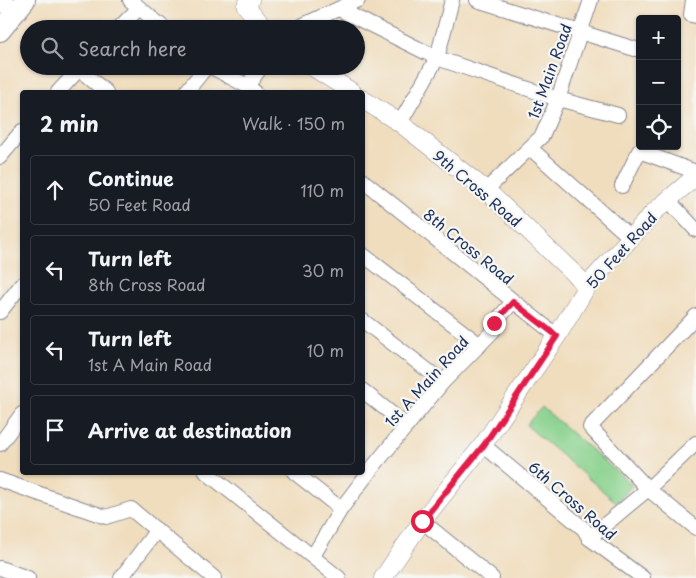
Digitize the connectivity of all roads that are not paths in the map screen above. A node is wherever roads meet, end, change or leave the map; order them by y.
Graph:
1 (3, 0) edge
2 (25, 0) edge
3 (358, 0) edge
4 (452, 0) edge
5 (477, 0) edge
6 (591, 0) edge
7 (693, 0) edge
8 (248, 3) edge
9 (0, 4) edge
10 (135, 4) edge
11 (339, 9) junction
12 (696, 16) edge
13 (124, 20) edge
14 (154, 20) edge
15 (259, 20) edge
16 (316, 20) edge
17 (361, 20) edge
18 (365, 22) edge
19 (0, 30) edge
20 (580, 33) junction
21 (635, 49) dead end
22 (437, 58) junction
23 (74, 75) edge
24 (88, 75) edge
25 (201, 75) edge
26 (225, 75) edge
27 (258, 75) edge
28 (325, 75) edge
29 (251, 89) edge
30 (60, 90) edge
31 (104, 90) edge
32 (188, 90) edge
33 (349, 90) edge
34 (558, 99) junction
35 (365, 101) edge
36 (618, 115) dead end
37 (400, 123) junction
38 (20, 133) edge
39 (530, 148) junction
40 (0, 157) edge
41 (696, 174) edge
42 (365, 182) edge
43 (622, 186) dead end
44 (486, 190) junction
45 (668, 200) junction
46 (696, 230) edge
47 (631, 238) junction
48 (365, 256) edge
49 (587, 286) junction
50 (20, 293) edge
51 (513, 302) junction
52 (0, 312) edge
53 (696, 316) edge
54 (365, 322) edge
55 (557, 336) junction
56 (480, 346) junction
57 (443, 382) junction
58 (365, 392) edge
59 (20, 417) edge
60 (406, 426) junction
61 (696, 443) edge
62 (0, 444) edge
63 (484, 445) junction
64 (367, 464) edge
65 (210, 475) edge
66 (298, 475) edge
67 (360, 475) edge
68 (0, 480) edge
69 (648, 490) junction
70 (341, 508) junction
71 (422, 521) junction
72 (696, 528) edge
73 (156, 530) junction
74 (589, 538) junction
75 (313, 556) junction
76 (0, 568) edge
77 (28, 578) edge
78 (121, 578) edge
79 (214, 578) edge
80 (339, 578) edge
81 (383, 578) edge
82 (492, 578) edge
83 (643, 578) edge

1 - 9 main road
2 - 19 main road
3 - 11 street
4 - 22 street
5 - 20 street
6 - 20 street, 1st Main Road
7 - 12 street
8 - 15 street
10 - 13 street
10 - 14 street
11 - 16 street
11 - 17 street
18 - 22 street
20 - 21 street
20 - 34 street, 1st Main Road
22 - 34 street
22 - 37 street
23 - 30 street
24 - 31 street
25 - 32 street
26 - 29 street
27 - 29 street
28 - 33 street
34 - 36 street
34 - 39 street, 1st Main Road
35 - 37 street, 9th Cross Road
37 - 44 street, 9th Cross Road
38 - 40 street
39 - 44 street, 1st Main Road
39 - 47 street
41 - 43 street
41 - 45 street, 50 Feet Road
42 - 51 street, 8th Cross Road
44 - 49 street, 9th Cross Road
45 - 46 street
45 - 47 street, 50 Feet Road
47 - 49 street, 50 Feet Road
48 - 56 street
49 - 55 street, 50 Feet Road
50 - 52 street
51 - 55 street, 8th Cross Road
51 - 56 street, 1st A Main Road
53 - 69 street
54 - 57 street
55 - 63 street, 50 Feet Road
56 - 57 street, 1st A Main Road
57 - 60 street, 1st A Main Road
58 - 60 street
59 - 62 street
60 - 64 street, 1st A Main Road
61 - 69 street
63 - 71 street, 50 Feet Road
63 - 74 street, 6th Cross Road
65 - 75 street
66 - 70 street
67 - 70 street, 1st A Main Road
68 - 73 street
69 - 72 street
69 - 74 street
70 - 75 street, 1st A Main Road
71 - 81 street, 50 Feet Road
71 - 82 street
73 - 78 street
73 - 79 street
74 - 83 street, 6th Cross Road
75 - 80 street
76 - 77 street

